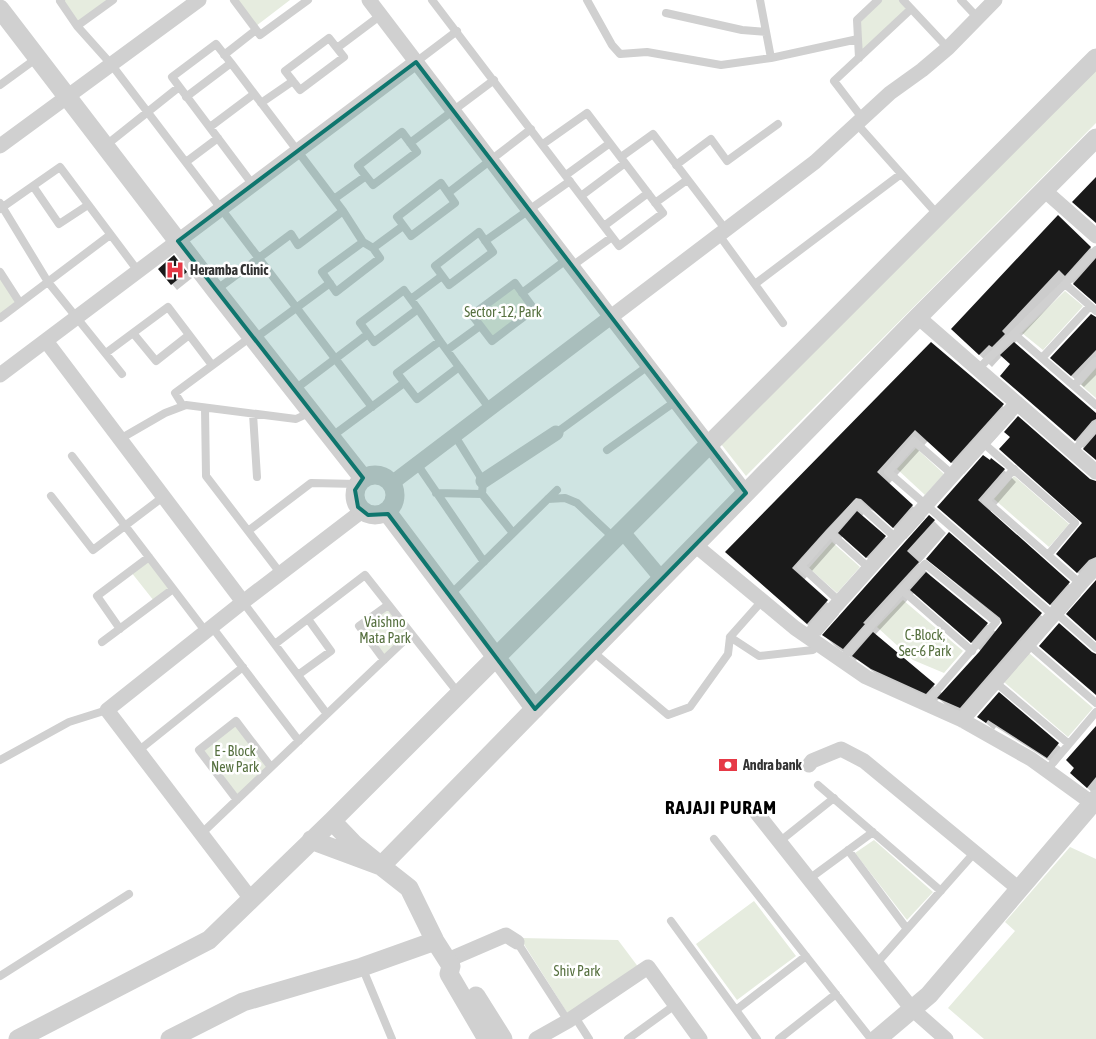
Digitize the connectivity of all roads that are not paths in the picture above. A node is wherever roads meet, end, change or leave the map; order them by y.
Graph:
1 (61, 0) edge
2 (113, 0) edge
3 (199, 0) edge
4 (234, 0) edge
5 (308, 0) edge
6 (369, 0) edge
7 (432, 0) edge
8 (587, 0) edge
9 (760, 0) edge
10 (878, 0) edge
11 (904, 0) edge
12 (961, 0) edge
13 (994, 0) edge
14 (911, 8) junction
15 (0, 9) edge
16 (666, 13) dead end
17 (381, 15) junction
18 (978, 17) junction
19 (77, 26) junction
20 (256, 30) junction
21 (457, 31) junction
22 (766, 32) junction
23 (858, 39) junction
24 (337, 48) junction
25 (948, 48) junction
26 (224, 55) junction
27 (38, 58) junction
28 (771, 58) junction
29 (859, 58) junction
30 (1096, 58) edge
31 (416, 62) junction
32 (230, 63) junction
33 (111, 64) junction
34 (494, 80) junction
35 (293, 81) junction
36 (0, 85) edge
37 (179, 87) junction
38 (254, 94) junction
39 (68, 97) junction
40 (186, 97) junction
41 (262, 103) junction
42 (148, 112) junction
43 (453, 112) junction
44 (860, 121) junction
45 (778, 124) dead end
46 (210, 127) junction
47 (531, 129) junction
48 (218, 138) junction
49 (1096, 138) edge
50 (610, 142) junction
51 (410, 143) junction
52 (543, 144) junction
53 (0, 146) edge
54 (105, 146) junction
55 (298, 151) junction
56 (490, 160) junction
57 (623, 160) junction
58 (186, 162) junction
59 (676, 165) junction
60 (901, 174) junction
61 (366, 176) junction
62 (568, 178) junction
63 (687, 180) junction
64 (253, 185) junction
65 (33, 186) junction
66 (1044, 190) junction
67 (448, 193) junction
68 (648, 193) junction
69 (581, 196) junction
70 (334, 199) junction
71 (655, 203) junction
72 (88, 205) junction
73 (1, 206) edge
74 (221, 209) junction
75 (528, 210) junction
76 (343, 211) junction
77 (938, 215) junction
78 (403, 226) junction
79 (604, 226) junction
80 (722, 233) junction
81 (110, 235) junction
82 (1096, 236) edge
83 (612, 237) junction
84 (178, 241) junction
85 (485, 241) junction
86 (363, 242) junction
87 (373, 248) junction
88 (1096, 250) edge
89 (259, 258) junction
90 (569, 263) junction
91 (138, 271) junction
92 (0, 272) edge
93 (442, 276) junction
94 (48, 282) junction
95 (330, 283) junction
96 (755, 284) junction
97 (1065, 284) junction
98 (216, 291) junction
99 (522, 293) junction
100 (411, 299) junction
101 (20, 303) junction
102 (296, 308) junction
103 (1093, 308) edge
104 (418, 309) junction
105 (77, 317) junction
106 (611, 317) junction
107 (918, 317) junction
108 (0, 318) edge
109 (783, 323) dead end
110 (480, 326) junction
111 (133, 333) junction
112 (368, 334) junction
113 (1014, 334) junction
114 (190, 335) junction
115 (253, 338) junction
116 (46, 341) junction
117 (440, 341) junction
118 (447, 350) junction
119 (106, 353) junction
120 (1042, 358) junction
121 (335, 359) junction
122 (1096, 361) edge
123 (212, 366) junction
124 (648, 366) junction
125 (459, 367) junction
126 (978, 369) junction
127 (122, 374) dead end
128 (0, 375) edge
129 (404, 383) junction
130 (1074, 386) junction
131 (294, 390) junction
132 (676, 401) junction
133 (1017, 403) junction
134 (1096, 405) edge
135 (183, 406) junction
136 (372, 407) junction
137 (205, 408) junction
138 (490, 410) junction
139 (311, 412) junction
140 (253, 414) junction
141 (1096, 425) edge
142 (556, 433) joint
143 (455, 436) junction
144 (331, 437) junction
145 (120, 439) junction
146 (982, 442) junction
147 (709, 444) junction
148 (606, 450) dead end
149 (1073, 452) junction
150 (72, 456) dead end
151 (417, 464) junction
152 (1014, 469) junction
153 (1096, 472) edge
154 (953, 474) junction
155 (257, 476) dead end
156 (360, 481) junction
157 (392, 483) junction
158 (483, 487) junction
159 (557, 490) dead end
160 (436, 493) junction
161 (746, 493) junction
162 (51, 496) dead end
163 (164, 497) junction
164 (548, 499) junction
165 (926, 505) junction
166 (362, 511) junction
167 (387, 512) junction
168 (125, 526) junction
169 (248, 530) junction
170 (513, 533) junction
171 (830, 533) junction
172 (618, 535) junction
173 (896, 538) junction
174 (695, 545) junction
175 (1048, 555) junction
176 (148, 556) junction
177 (484, 562) junction
178 (1096, 566) edge
179 (869, 568) junction
180 (281, 574) junction
181 (662, 579) junction
182 (1081, 584) junction
183 (173, 590) junction
184 (902, 590) junction
185 (450, 595) junction
186 (762, 601) junction
187 (243, 602) junction
188 (839, 602) junction
189 (388, 605) junction
190 (1055, 614) junction
191 (308, 619) junction
192 (120, 629) junction
193 (209, 630) junction
194 (411, 634) junction
195 (730, 637) junction
196 (813, 641) junction
197 (102, 642) dead end
198 (275, 644) junction
199 (1028, 644) junction
200 (1096, 648) edge
201 (592, 651) junction
202 (972, 651) junction
203 (496, 657) junction
204 (384, 660) junction
205 (841, 660) junction
206 (243, 668) junction
207 (298, 675) junction
208 (995, 682) junction
209 (459, 694) junction
210 (926, 703) junction
211 (1096, 703) edge
212 (535, 709) junction
213 (107, 710) junction
214 (1096, 712) edge
215 (327, 714) junction
216 (962, 720) junction
217 (299, 741) junction
218 (1069, 744) junction
219 (138, 751) junction
220 (0, 760) edge
221 (808, 765) dead end
222 (271, 767) junction
223 (1047, 770) junction
224 (818, 785) dead end
225 (834, 798) junction
226 (237, 800) junction
227 (1095, 803) edge
228 (756, 812) dead end
229 (332, 821) junction
230 (873, 832) junction
231 (201, 834) junction
232 (714, 839) dead end
233 (311, 840) junction
234 (779, 842) junction
235 (848, 850) junction
236 (975, 852) junction
237 (381, 866) junction
238 (809, 879) junction
239 (1019, 889) junction
240 (941, 891) junction
241 (129, 894) dead end
242 (251, 899) junction
243 (671, 921) dead end
244 (907, 929) junction
245 (435, 940) junction
246 (517, 942) joint
247 (806, 956) junction
248 (449, 963) junction
249 (876, 964) junction
250 (362, 967) junction
251 (0, 976) edge
252 (836, 994) junction
253 (675, 1005) junction
254 (912, 1009) junction
255 (736, 1010) junction
256 (571, 1019) junction
257 (18, 1039) edge
258 (170, 1039) edge
259 (392, 1039) edge
260 (487, 1039) edge
261 (503, 1039) edge
262 (536, 1039) edge
263 (589, 1039) edge
264 (628, 1039) edge
265 (700, 1039) edge
266 (757, 1039) edge
267 (779, 1039) edge
268 (871, 1039) edge
269 (877, 1039) edge
270 (946, 1039) edge

1 - 19 lane
2 - 19 lane
3 - 33 street
4 - 20 lane
5 - 20 lane
6 - 17 street
7 - 21 lane
8 - 28 lane
9 - 22 lane
10 - 23 lane
11 - 14 lane
12 - 18 lane
13 - 18 street
14 - 25 lane
14 - 29 lane
15 - 27 street
16 - 22 lane
17 - 24 lane
17 - 31 street
18 - 25 street
19 - 33 lane
20 - 26 lane
21 - 31 lane
21 - 34 lane
22 - 28 lane
23 - 28 lane
23 - 29 lane
24 - 35 lane
24 - 35 lane
25 - 44 street
26 - 32 lane
26 - 37 lane
27 - 36 lane
27 - 39 street
29 - 44 lane
30 - 77 street
31 - 43 street
31 - 55 street
32 - 38 lane
32 - 40 lane
33 - 39 street
33 - 42 lane
34 - 43 lane
34 - 47 lane
35 - 41 lane
37 - 40 lane
37 - 42 lane
38 - 41 lane
38 - 46 lane
39 - 53 street
39 - 54 street
40 - 46 lane
41 - 55 lane
42 - 54 lane
42 - 58 lane
43 - 51 lane
43 - 56 street
44 - 60 lane
44 - 80 street
45 - 59 lane
46 - 48 lane
47 - 52 lane
47 - 56 lane
48 - 58 lane
48 - 64 lane
49 - 66 street
50 - 52 lane
50 - 57 lane
50 - 62 lane
51 - 61 lane
51 - 61 lane
52 - 62 lane
54 - 84 street
55 - 64 street
55 - 70 lane
56 - 67 lane
56 - 75 street
57 - 59 lane
57 - 68 lane
57 - 69 lane
58 - 74 lane
59 - 63 lane
60 - 77 lane
60 - 96 lane
61 - 70 lane
62 - 69 lane
62 - 75 lane
63 - 71 lane
63 - 80 lane
64 - 74 street
65 - 72 lane
65 - 72 lane
65 - 73 lane
66 - 82 street
66 - 107 street
67 - 78 lane
67 - 78 lane
68 - 71 lane
68 - 79 lane
69 - 79 lane
70 - 76 lane
71 - 83 lane
72 - 81 lane
73 - 94 lane
74 - 84 street
74 - 89 lane
75 - 85 lane
75 - 90 street
76 - 86 lane
76 - 89 lane
77 - 147 street
78 - 87 lane
79 - 83 lane
80 - 96 lane
80 - 106 street
81 - 91 lane
81 - 94 lane
83 - 90 lane
84 - 91 street
84 - 98 street
85 - 93 lane
85 - 93 lane
86 - 87 lane
86 - 95 lane
87 - 95 lane
88 - 97 lane
89 - 98 lane
89 - 102 lane
90 - 99 lane
90 - 106 street
91 - 105 street
92 - 101 lane
93 - 100 lane
94 - 101 lane
94 - 105 lane
95 - 102 lane
96 - 109 lane
97 - 103 lane
97 - 113 lane
98 - 115 street
99 - 110 lane
99 - 110 lane
100 - 104 lane
100 - 112 lane
101 - 108 lane
102 - 115 lane
102 - 121 lane
103 - 120 lane
104 - 112 lane
104 - 117 lane
105 - 116 street
105 - 119 lane
106 - 124 street
106 - 138 street
107 - 126 street
107 - 161 street
110 - 118 lane
111 - 114 lane
111 - 114 lane
111 - 119 lane
112 - 121 lane
113 - 120 lane
113 - 126 lane
114 - 123 lane
115 - 123 lane
115 - 131 street
116 - 128 street
116 - 145 street
117 - 118 lane
117 - 129 lane
118 - 125 lane
119 - 127 lane
120 - 130 lane
121 - 131 lane
121 - 136 lane
122 - 130 lane
123 - 135 lane
124 - 132 street
124 - 142 lane
125 - 129 lane
125 - 138 lane
126 - 133 street
129 - 136 lane
130 - 134 lane
131 - 139 street
132 - 147 street
132 - 148 lane
133 - 146 street
133 - 149 street
135 - 137 lane
135 - 145 lane
136 - 144 lane
137 - 140 lane
137 - 169 lane
138 - 143 street
139 - 140 lane
139 - 144 street
140 - 155 lane
141 - 149 lane
142 - 158 street
143 - 151 street
143 - 158 lane
144 - 156 street
145 - 163 street
146 - 152 lane
146 - 154 street
147 - 161 street
147 - 172 street
149 - 153 street
150 - 168 lane
151 - 157 street
151 - 160 lane
152 - 175 lane
152 - 175 lane
154 - 165 street
154 - 165 lane
156 - 157 street
156 - 166 street
156 - 169 lane
157 - 167 street
158 - 160 lane
158 - 170 lane
159 - 164 lane
160 - 177 lane
161 - 174 street
162 - 168 lane
163 - 168 lane
163 - 187 street
164 - 170 lane
164 - 172 lane
165 - 173 street
165 - 190 lane
166 - 167 street
166 - 180 street
167 - 185 street
168 - 176 lane
169 - 180 lane
170 - 177 lane
171 - 173 lane
171 - 179 lane
171 - 188 lane
172 - 181 street
172 - 203 street
173 - 179 street
174 - 181 street
174 - 186 street
175 - 182 lane
176 - 183 lane
176 - 192 lane
177 - 185 lane
178 - 182 street
179 - 188 street
180 - 187 street
181 - 201 street
182 - 190 street
183 - 192 lane
183 - 193 lane
184 - 202 lane
184 - 202 lane
184 - 205 lane
185 - 203 street
186 - 195 lane
186 - 196 street
187 - 193 street
187 - 198 lane
188 - 196 street
189 - 191 lane
189 - 194 lane
189 - 204 lane
190 - 199 street
190 - 200 lane
191 - 198 lane
191 - 207 lane
192 - 197 lane
193 - 206 lane
193 - 213 street
194 - 204 lane
194 - 209 lane
195 - 196 lane
195 - 201 lane
196 - 205 street
198 - 207 lane
199 - 208 street
199 - 211 lane
201 - 212 street
202 - 210 lane
203 - 209 street
203 - 212 street
204 - 215 lane
205 - 210 street
206 - 217 lane
206 - 219 lane
207 - 215 lane
208 - 216 street
208 - 218 lane
209 - 229 street
210 - 216 street
212 - 237 street
213 - 219 street
213 - 220 lane
214 - 218 lane
215 - 217 lane
216 - 223 street
217 - 222 lane
218 - 223 lane
219 - 231 street
221 - 236 street
222 - 226 lane
222 - 226 lane
223 - 227 street
224 - 225 lane
225 - 230 lane
225 - 234 lane
226 - 231 lane
227 - 239 street
228 - 234 street
229 - 233 street
229 - 237 street
230 - 235 lane
230 - 240 lane
231 - 242 street
232 - 247 lane
233 - 237 street
233 - 242 street
234 - 238 street
235 - 238 lane
235 - 244 lane
236 - 239 street
236 - 240 lane
237 - 245 street
238 - 249 street
239 - 254 street
240 - 244 lane
241 - 251 lane
242 - 257 street
243 - 255 lane
244 - 249 lane
245 - 248 street
245 - 250 street
246 - 248 street
246 - 256 lane
247 - 252 lane
247 - 255 lane
248 - 260 street
248 - 261 street
249 - 254 street
250 - 258 street
250 - 259 lane
252 - 267 lane
252 - 268 lane
253 - 256 street
253 - 264 lane
253 - 265 street
254 - 269 street
254 - 270 street
255 - 266 lane
256 - 262 street
256 - 263 lane

